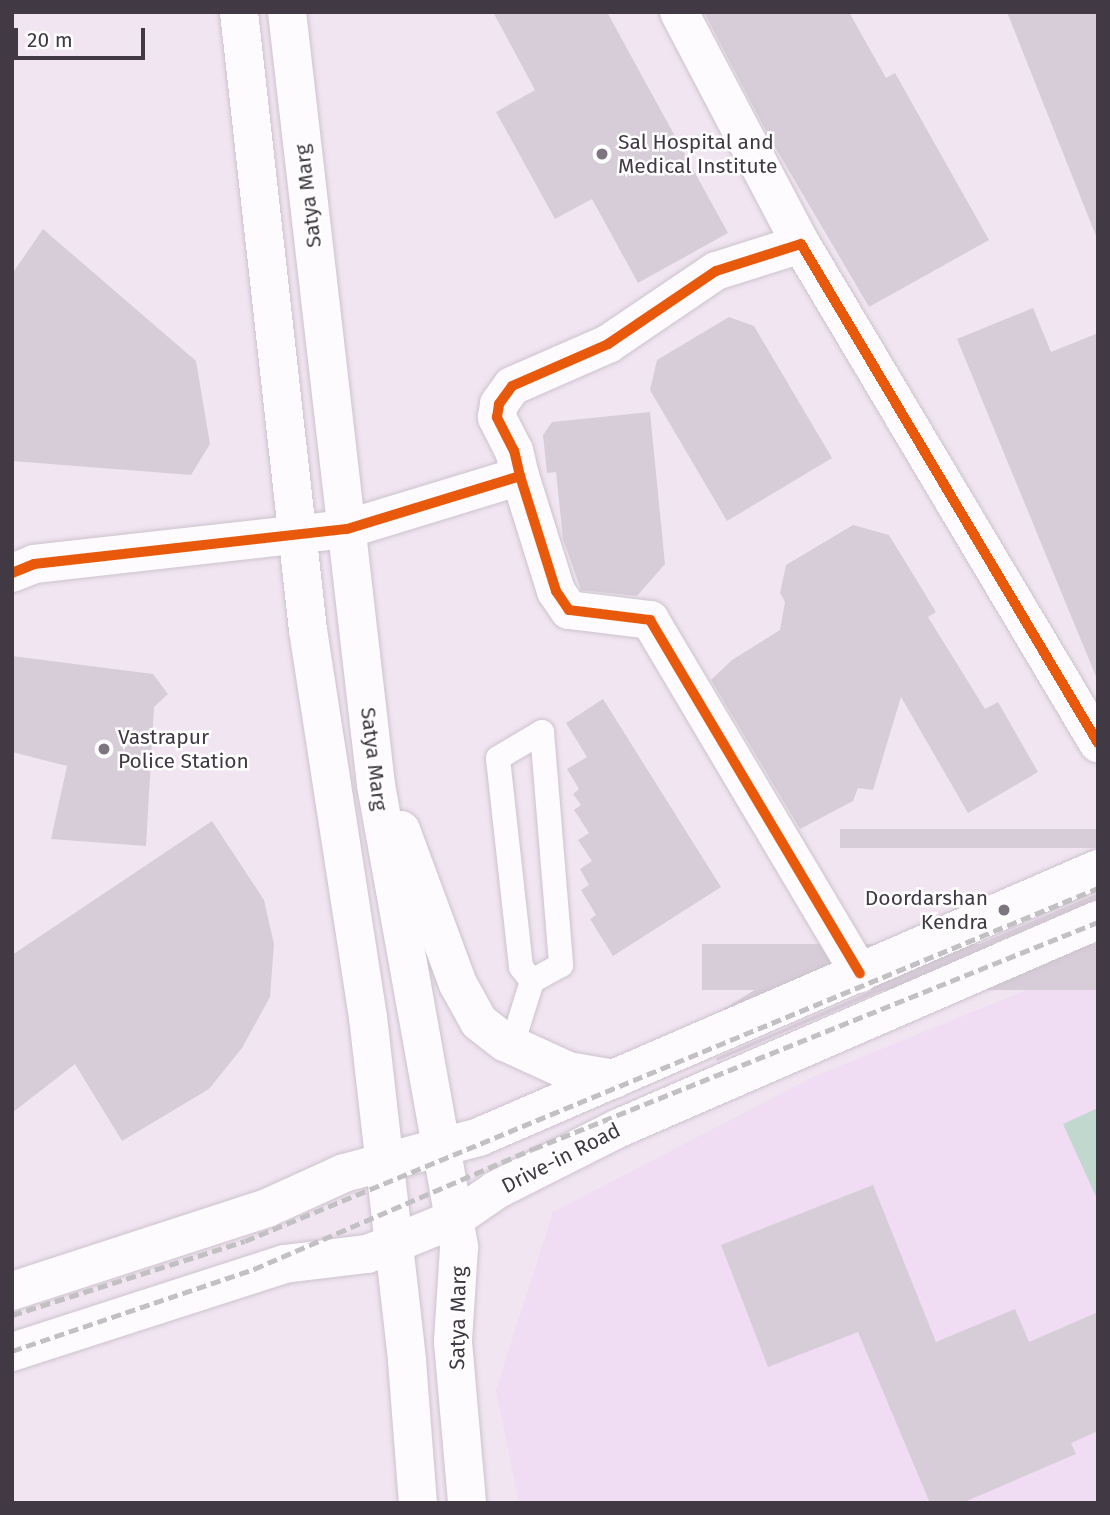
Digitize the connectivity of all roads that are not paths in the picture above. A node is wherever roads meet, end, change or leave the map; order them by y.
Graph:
1 (239, 12) edge
2 (287, 12) edge
3 (680, 12) edge
4 (801, 244) junction
5 (520, 476) junction
6 (347, 529) junction
7 (297, 534) junction
8 (12, 573) edge
9 (1098, 743) edge
10 (376, 785) junction
11 (1098, 869) edge
12 (1098, 920) edge
13 (860, 973) junction
14 (532, 981) junction
15 (512, 1045) junction
16 (614, 1079) junction
17 (442, 1149) junction
18 (384, 1164) junction
19 (454, 1219) junction
20 (391, 1245) junction
21 (12, 1291) edge
22 (12, 1352) edge
23 (418, 1503) edge
24 (467, 1503) edge

1 - 7 main road, Satya Marg
2 - 6 main road, Satya Marg
3 - 4 main road
4 - 5 main road
4 - 9 main road
5 - 6 main road
5 - 13 main road
6 - 7 main road
6 - 10 main road, Satya Marg
7 - 8 main road
7 - 18 main road, Satya Marg
10 - 15 main road
10 - 17 main road, Satya Marg
11 - 13 main road
12 - 19 main road, Drive-in Road
13 - 16 main road
14 - 14 lane
14 - 15 lane
15 - 16 main road
16 - 17 main road
17 - 18 main road
17 - 19 main road, Satya Marg
18 - 20 main road, Satya Marg
18 - 21 main road
19 - 20 main road, Drive-in Road
19 - 24 main road, Satya Marg
20 - 22 main road, Drive-in Road
20 - 23 main road, Satya Marg

